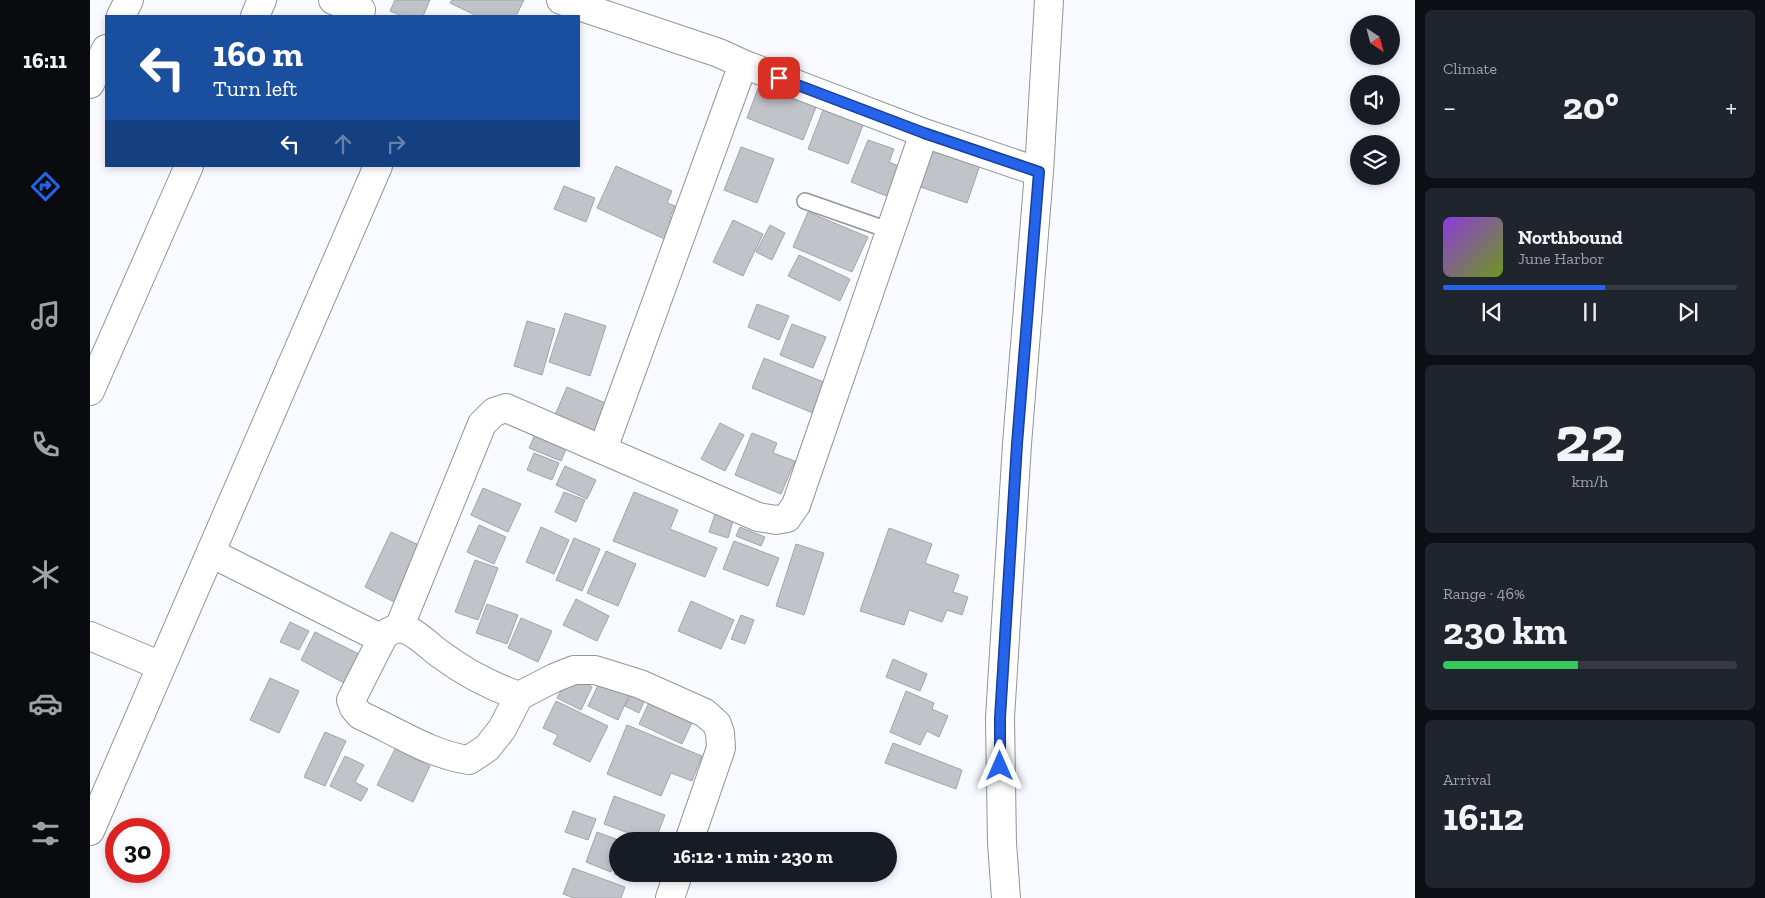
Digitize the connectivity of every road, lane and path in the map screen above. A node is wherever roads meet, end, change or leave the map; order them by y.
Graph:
1 (129, 0) edge
2 (262, 0) edge
3 (333, 0) edge
4 (561, 0) edge
5 (1050, 0) edge
6 (122, 15) edge
7 (255, 15) edge
8 (358, 15) edge
9 (105, 51) edge
10 (743, 64) junction
11 (90, 84) edge
12 (924, 133) junction
13 (189, 167) edge
14 (378, 167) edge
15 (1039, 172) junction
16 (805, 201) dead end
17 (891, 231) junction
18 (90, 391) edge
19 (603, 449) junction
20 (211, 553) junction
21 (390, 634) junction
22 (90, 636) edge
23 (162, 666) junction
24 (519, 696) junction
25 (90, 832) edge
26 (692, 832) edge
27 (675, 882) edge
28 (670, 898) edge
29 (1006, 898) edge

1 - 6 street
2 - 7 street
3 - 8 street
4 - 10 street
5 - 15 street
9 - 11 street
10 - 12 street
10 - 19 street
12 - 15 street
12 - 17 street
13 - 18 street
14 - 20 street
15 - 29 street
16 - 17 lane
17 - 19 street
19 - 21 street
20 - 21 street
20 - 23 street
21 - 24 street
21 - 24 street
22 - 23 street
23 - 25 street
24 - 26 street
27 - 28 street

